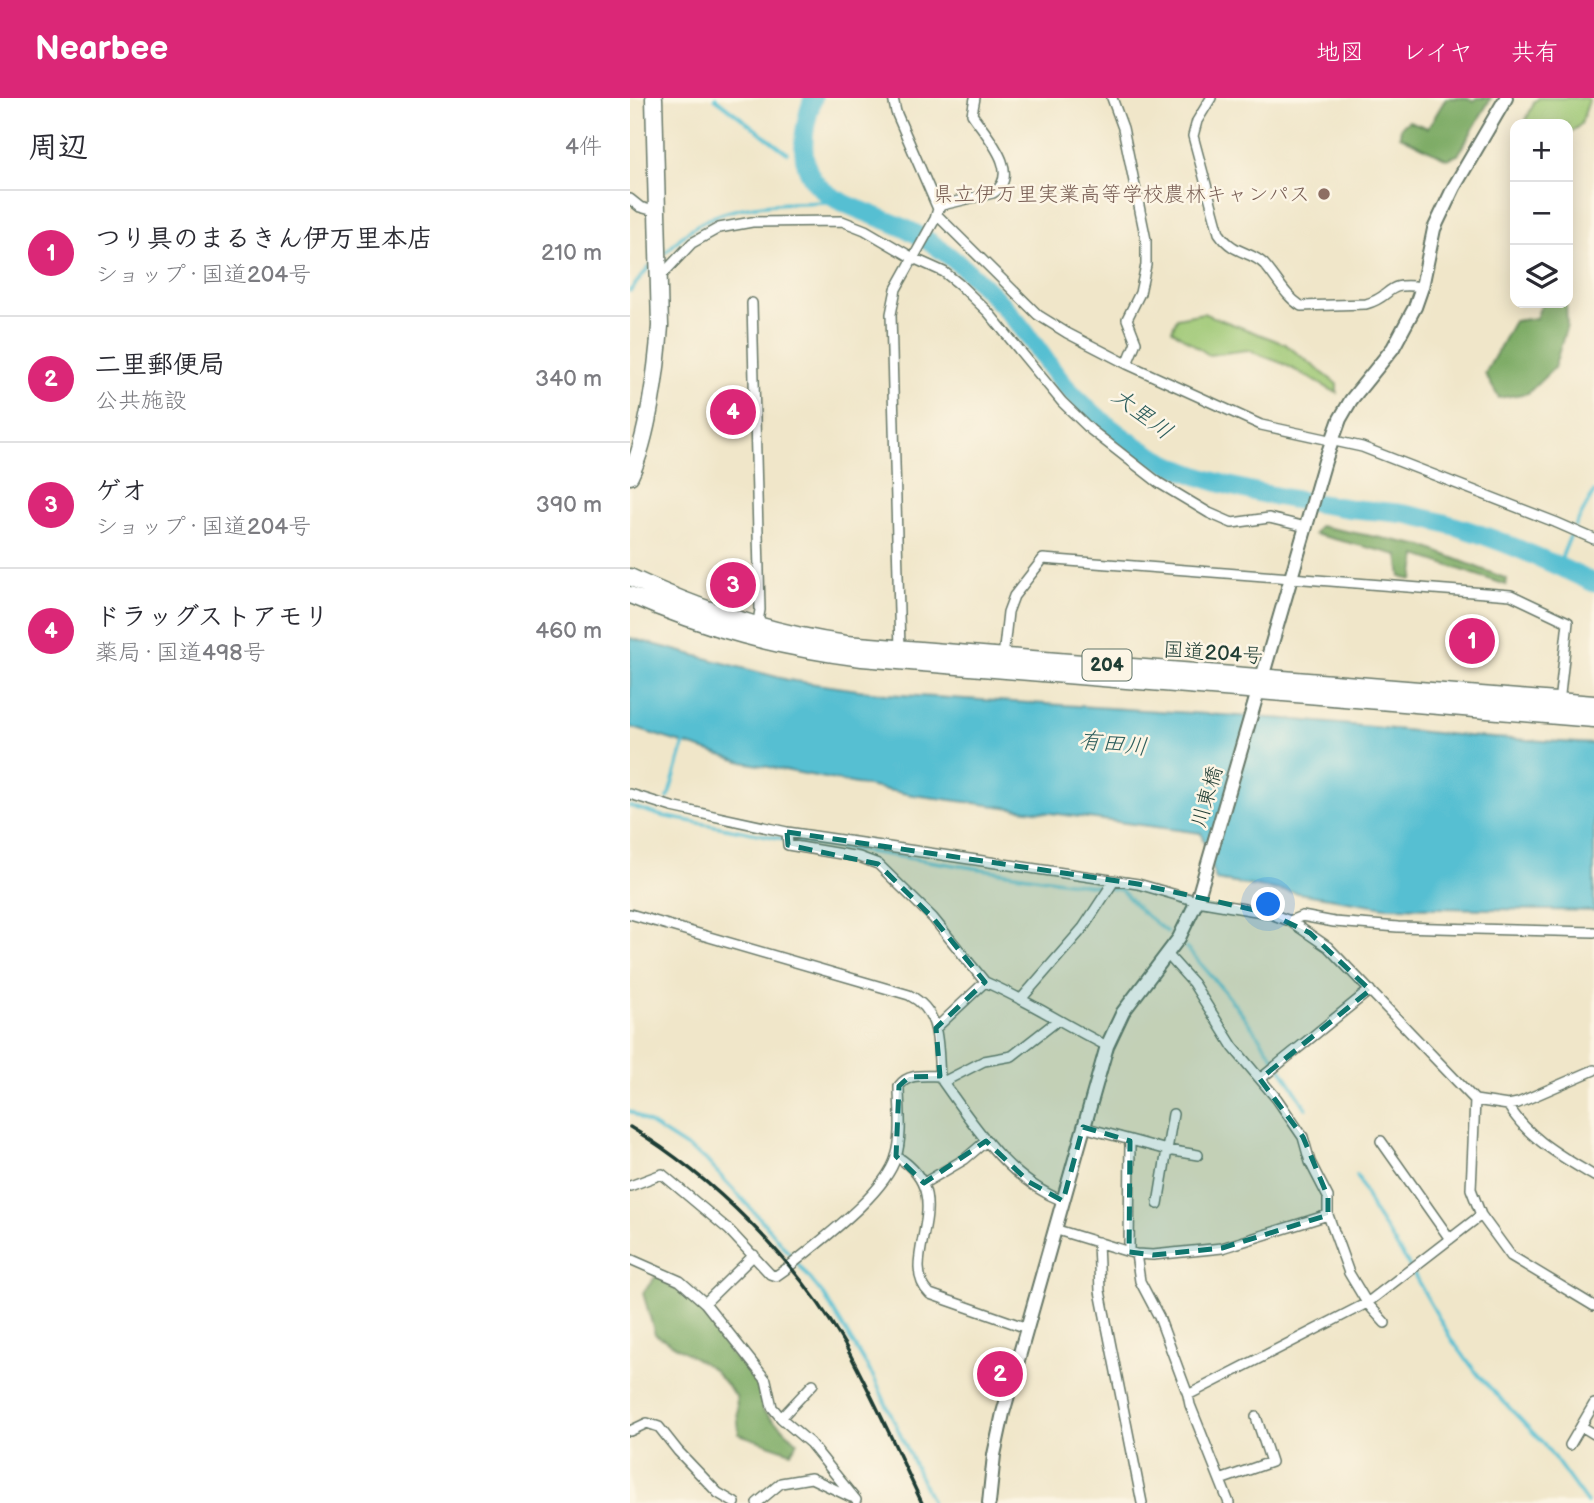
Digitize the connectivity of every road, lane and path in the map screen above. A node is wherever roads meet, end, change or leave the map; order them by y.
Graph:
1 (654, 98) edge
2 (893, 98) edge
3 (975, 98) edge
4 (1112, 98) edge
5 (1211, 98) edge
6 (1506, 98) edge
7 (630, 199) edge
8 (658, 212) junction
9 (937, 214) junction
10 (913, 258) junction
11 (660, 277) junction
12 (1422, 287) junction
13 (752, 303) dead end
14 (1127, 364) junction
15 (650, 394) junction
16 (1331, 440) junction
17 (630, 447) edge
18 (630, 476) edge
19 (1307, 523) junction
20 (1594, 539) edge
21 (630, 577) edge
22 (1291, 579) junction
23 (630, 595) edge
24 (756, 633) junction
25 (900, 655) junction
26 (1003, 663) junction
27 (1260, 684) junction
28 (1594, 704) edge
29 (1558, 709) junction
30 (1594, 719) edge
31 (630, 794) edge
32 (787, 832) junction
33 (887, 846) junction
34 (877, 864) junction
35 (1114, 881) junction
36 (1198, 897) junction
37 (630, 914) edge
38 (1290, 921) junction
39 (1594, 932) edge
40 (1167, 954) junction
41 (985, 982) junction
42 (1370, 990) junction
43 (1022, 998) junction
44 (1057, 1021) junction
45 (936, 1028) junction
46 (1107, 1046) junction
47 (1594, 1070) edge
48 (942, 1079) junction
49 (1260, 1079) junction
50 (1475, 1100) junction
51 (1508, 1105) junction
52 (1173, 1114) dead end
53 (1083, 1127) junction
54 (986, 1141) junction
55 (1130, 1141) junction
56 (1381, 1141) dead end
57 (1167, 1150) junction
58 (1198, 1155) dead end
59 (897, 1156) junction
60 (1594, 1176) edge
61 (924, 1183) junction
62 (630, 1186) edge
63 (1063, 1201) junction
64 (1158, 1204) dead end
65 (1328, 1215) junction
66 (1481, 1215) junction
67 (1054, 1230) junction
68 (1450, 1239) junction
69 (1098, 1242) junction
70 (1132, 1253) junction
71 (754, 1255) junction
72 (630, 1259) edge
73 (705, 1303) junction
74 (1367, 1303) junction
75 (1594, 1306) edge
76 (1385, 1323) dead end
77 (1027, 1328) junction
78 (813, 1384) dead end
79 (1188, 1395) junction
80 (1594, 1404) edge
81 (1256, 1416) dead end
82 (780, 1418) junction
83 (1581, 1426) junction
84 (630, 1431) edge
85 (1594, 1434) edge
86 (1570, 1445) dead end
87 (1220, 1480) junction
88 (718, 1493) junction
89 (858, 1502) edge
90 (712, 1503) edge
91 (735, 1503) edge
92 (757, 1503) edge
93 (989, 1503) edge
94 (1142, 1503) edge
95 (1229, 1503) edge

1 - 8 highway
2 - 9 street
3 - 9 street
4 - 14 street
5 - 12 street
6 - 12 street, 川東橋
7 - 8 street
8 - 11 highway
9 - 10 street
9 - 14 street
10 - 11 street
10 - 19 street
10 - 25 street
11 - 15 highway
12 - 16 street, 川東橋
13 - 24 street
14 - 16 street
15 - 17 highway
15 - 18 highway
16 - 19 street, 川東橋
16 - 20 street
19 - 22 street, 川東橋
21 - 24 highway, 国道204号 / 204
22 - 26 street
22 - 27 street, 川東橋
22 - 29 street
23 - 24 highway, 国道204号 / 204
24 - 25 highway, 国道204号 / 204
25 - 26 highway, 国道204号 / 204
26 - 27 highway, 国道204号 / 204
27 - 29 highway, 国道204号 / 204
27 - 36 street, 川東橋
28 - 29 highway, 国道204号 / 204
29 - 30 highway, 国道204号 / 204
31 - 32 street
32 - 33 street
32 - 34 street
33 - 34 street
33 - 35 street
34 - 41 street
35 - 36 street
35 - 43 street
36 - 38 street
36 - 40 street, 川東橋
37 - 45 street
38 - 39 street
38 - 42 street
40 - 46 street, 川東橋
40 - 49 street
41 - 43 street
41 - 45 street
42 - 49 street
42 - 50 street
43 - 44 street
44 - 46 street
44 - 48 street
45 - 48 street
46 - 53 street, 川東橋
47 - 51 street
48 - 54 street
48 - 59 street
49 - 65 street
50 - 51 street
50 - 66 street
51 - 60 street
52 - 57 street
53 - 55 street
53 - 63 street, 川東橋
54 - 61 street
54 - 63 street
55 - 57 street
55 - 70 street
56 - 68 street
57 - 58 street
57 - 64 street
59 - 61 street
59 - 71 street
61 - 77 street
62 - 71 street
63 - 67 street, 川東橋
65 - 70 street
65 - 74 street
66 - 68 street
66 - 75 street
67 - 69 street
67 - 77 street, 川東橋
68 - 74 street
69 - 70 street
69 - 94 street
70 - 79 street
71 - 73 street
72 - 73 street
73 - 82 street
74 - 76 street
74 - 79 street
77 - 93 street, 川東橋
78 - 82 street
79 - 87 street
80 - 83 street
81 - 87 street
82 - 89 street
83 - 85 street
83 - 86 street
84 - 88 street
87 - 95 street
88 - 90 street
88 - 91 street
89 - 92 street

